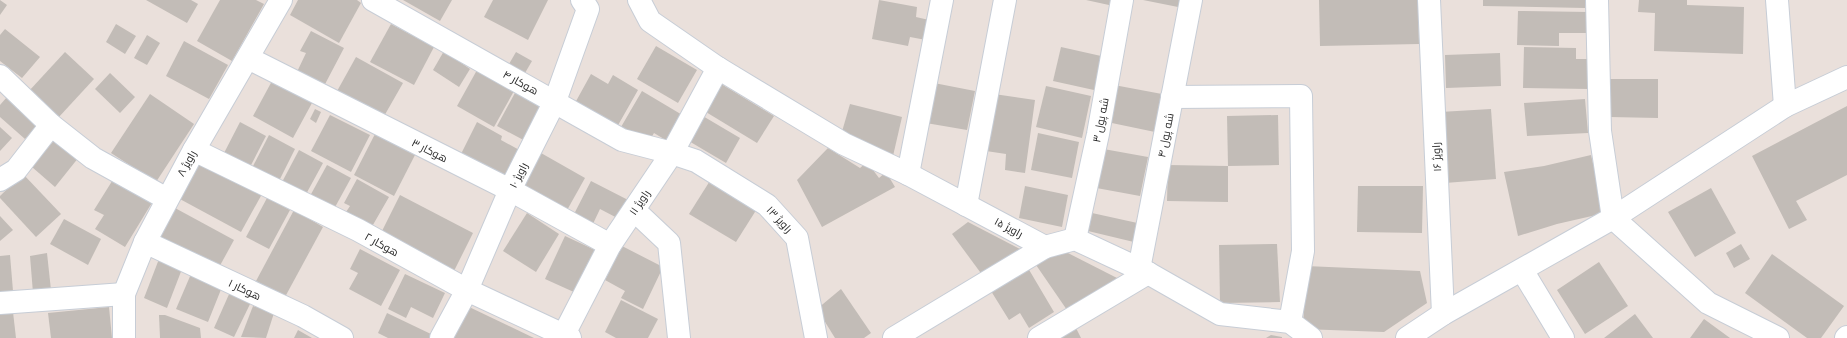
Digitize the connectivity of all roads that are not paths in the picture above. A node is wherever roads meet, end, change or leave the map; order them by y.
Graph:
1 (281, 0) edge
2 (373, 0) edge
3 (639, 0) edge
4 (942, 0) edge
5 (1005, 0) edge
6 (1122, 0) edge
7 (1191, 0) edge
8 (1429, 0) edge
9 (1597, 0) edge
10 (1777, 0) edge
11 (585, 4) edge
12 (248, 58) junction
13 (718, 68) junction
14 (0, 76) edge
15 (1847, 76) edge
16 (1172, 97) junction
17 (555, 101) junction
18 (1785, 106) junction
19 (51, 125) junction
20 (194, 150) junction
21 (672, 152) junction
22 (908, 174) junction
23 (0, 180) edge
24 (510, 190) junction
25 (167, 199) junction
26 (966, 205) junction
27 (634, 210) junction
28 (1613, 218) junction
29 (1075, 240) junction
30 (145, 242) junction
31 (610, 245) junction
32 (1045, 247) junction
33 (1522, 270) junction
34 (1143, 271) junction
35 (467, 290) junction
36 (124, 294) junction
37 (0, 303) edge
38 (1443, 314) junction
39 (1290, 322) junction
40 (565, 337) edge
41 (124, 338) edge
42 (342, 338) edge
43 (441, 338) edge
44 (679, 338) edge
45 (816, 338) edge
46 (894, 338) edge
47 (1039, 338) edge
48 (1311, 338) edge
49 (1407, 338) edge
50 (1563, 338) edge
51 (1778, 338) edge

1 - 12 street, راویژ ۸
2 - 17 street, هوکار ۴
3 - 13 street, راویژ ۱۵
4 - 22 street
5 - 26 street
6 - 29 street, شه پول ۳
7 - 16 street, شه پول ۴
8 - 38 street, راویژ ۱۶
9 - 28 street
10 - 18 street
11 - 17 street, راویژ ۱۰
12 - 20 street, راویژ ۸
12 - 24 street, هوکار ۳
13 - 21 street, راویژ ۱۱
13 - 22 street, راویژ ۱۵
14 - 19 street
15 - 18 street
16 - 34 street, شه پول ۴
16 - 39 street
17 - 21 street, هوکار ۴
17 - 24 street, راویژ ۱۰
18 - 28 street
19 - 23 street
19 - 25 street
20 - 25 street, راویژ ۸
20 - 35 street, هوکار ۲
21 - 27 street, راویژ ۱۱
21 - 45 street, راویژ ۱۳
22 - 26 street, راویژ ۱۵
24 - 31 street, هوکار ۳
24 - 35 street, راویژ ۱۰
25 - 30 street, راویژ ۸
26 - 32 street, راویژ ۱۵
27 - 31 street, راویژ ۱۱
27 - 44 street
28 - 33 street
28 - 51 street
29 - 32 street
29 - 34 street
30 - 36 street, راویژ ۸
30 - 42 street, هوکار ۱
31 - 40 street, راویژ ۱۱
32 - 46 street
33 - 38 street
33 - 50 street
34 - 39 street
34 - 47 street
35 - 40 street, هوکار ۲
35 - 43 street, راویژ ۱۰
36 - 37 street
36 - 41 street, راویژ ۸
38 - 49 street
39 - 48 street

